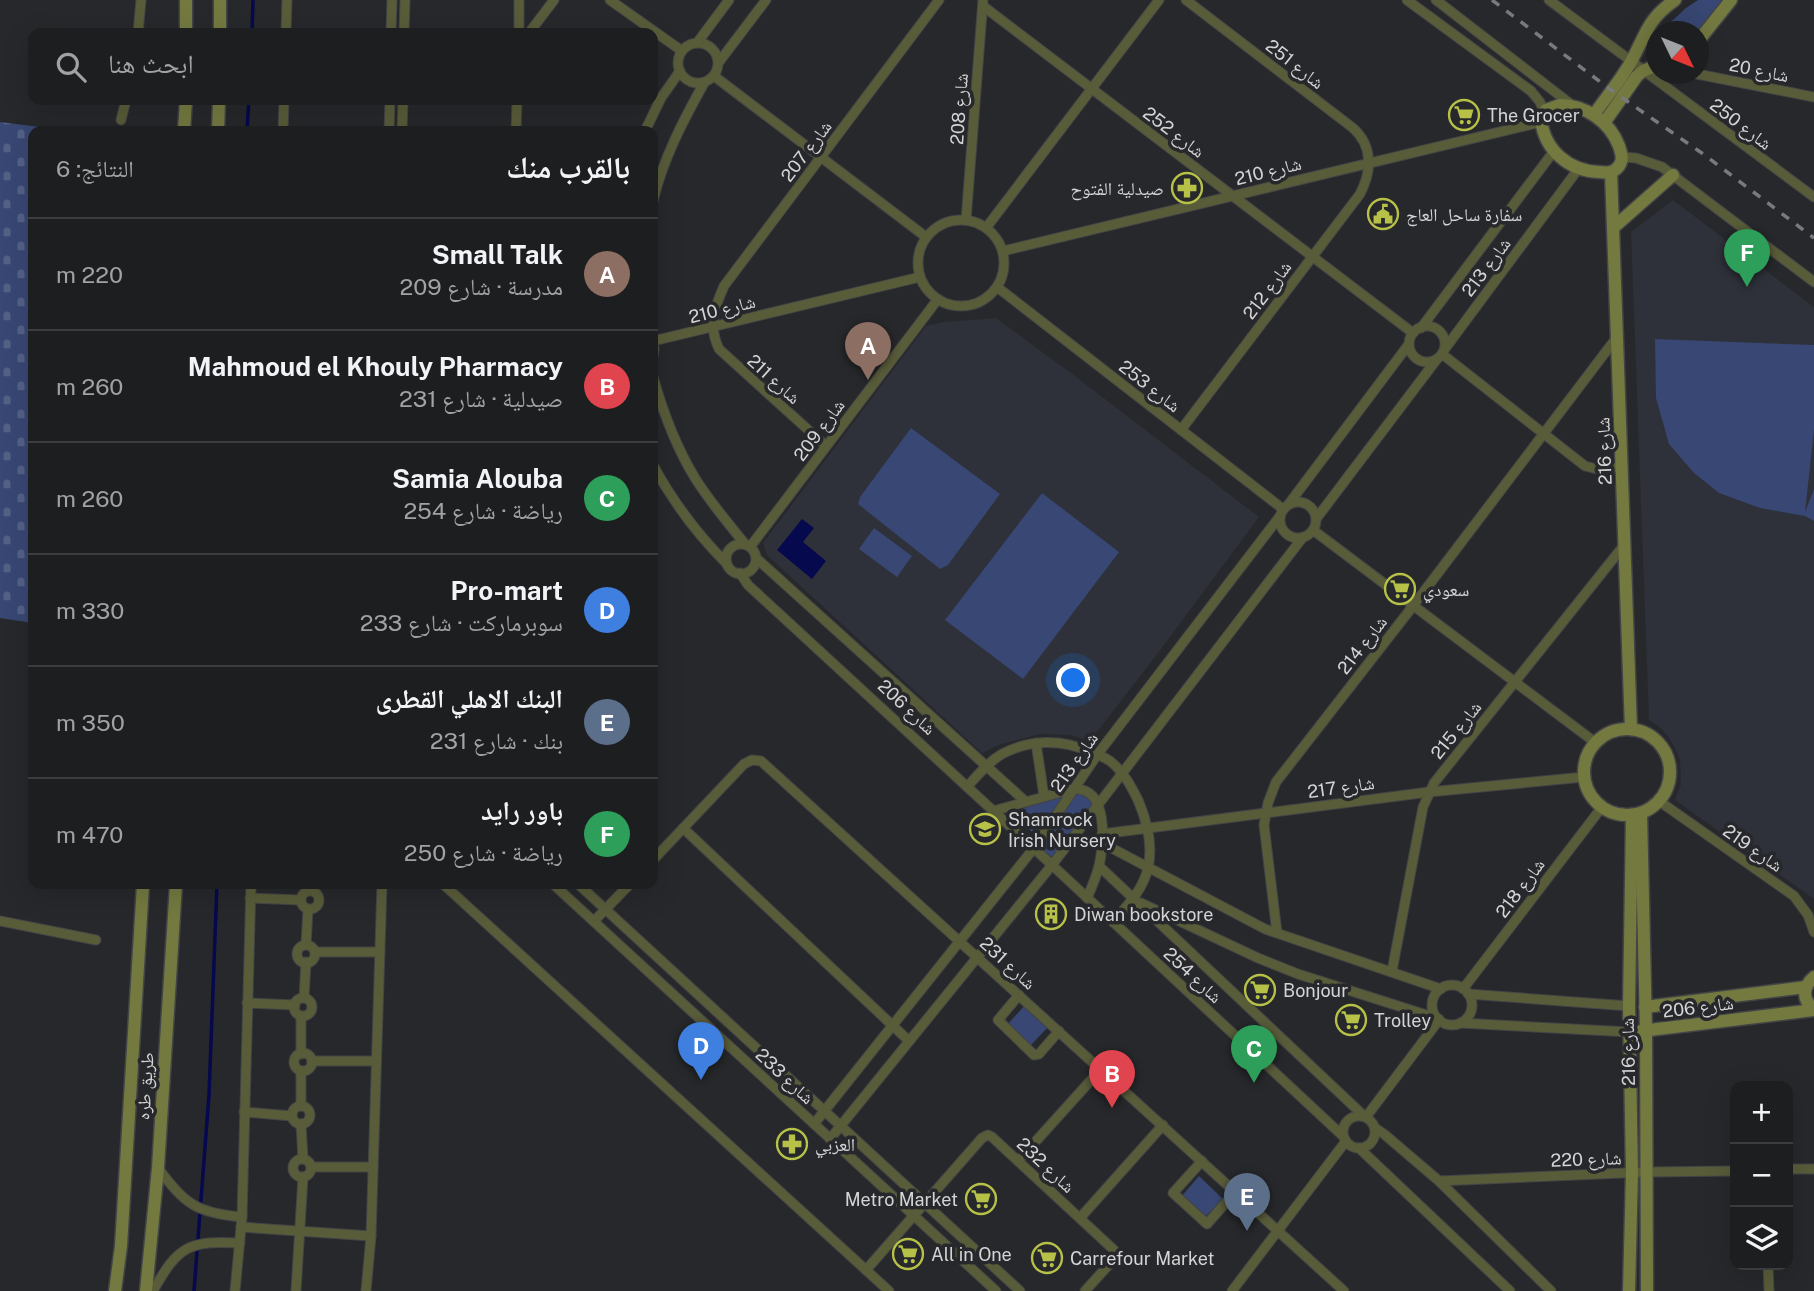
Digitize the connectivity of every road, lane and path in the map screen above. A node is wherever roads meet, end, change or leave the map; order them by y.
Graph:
1 (141, 0) edge
2 (186, 0) edge
3 (220, 0) edge
4 (287, 0) edge
5 (392, 0) edge
6 (405, 0) edge
7 (519, 0) edge
8 (554, 0) edge
9 (610, 0) edge
10 (729, 0) edge
11 (766, 0) edge
12 (939, 0) edge
13 (1159, 0) edge
14 (1185, 0) edge
15 (1407, 0) edge
16 (1436, 0) edge
17 (1549, 0) edge
18 (1675, 0) edge
19 (1731, 0) edge
20 (983, 3) edge
21 (1659, 5) edge
22 (138, 28) edge
23 (186, 28) edge
24 (220, 28) edge
25 (286, 28) edge
26 (391, 28) edge
27 (404, 28) edge
28 (519, 28) edge
29 (532, 28) edge
30 (650, 28) edge
31 (1709, 28) edge
32 (658, 34) edge
33 (697, 43) junction
34 (682, 51) junction
35 (1631, 61) junction
36 (719, 62) junction
37 (1646, 70) edge
38 (680, 71) junction
39 (1643, 71) junction
40 (714, 76) junction
41 (1709, 76) edge
42 (704, 83) junction
43 (1091, 89) junction
44 (1814, 97) edge
45 (125, 105) edge
46 (186, 105) edge
47 (219, 105) edge
48 (284, 105) edge
49 (390, 105) edge
50 (403, 105) edge
51 (517, 105) edge
52 (1573, 106) junction
53 (1542, 117) junction
54 (1599, 119) junction
55 (121, 120) dead end
56 (184, 126) edge
57 (218, 126) edge
58 (283, 126) edge
59 (389, 126) edge
60 (402, 126) edge
61 (516, 126) edge
62 (648, 126) edge
63 (1554, 151) junction
64 (1622, 156) junction
65 (821, 157) junction
66 (1368, 164) junction
67 (1579, 169) junction
68 (1611, 172) junction
69 (1673, 175) junction
70 (658, 186) edge
71 (1233, 196) junction
72 (1814, 197) edge
73 (966, 220) junction
74 (986, 228) junction
75 (1613, 228) junction
76 (926, 237) junction
77 (1003, 251) junction
78 (1312, 257) junction
79 (920, 277) junction
80 (1814, 282) edge
81 (997, 287) junction
82 (938, 299) junction
83 (712, 327) junction
84 (1417, 330) junction
85 (1617, 337) junction
86 (658, 340) edge
87 (1409, 344) junction
88 (1441, 354) junction
89 (658, 394) edge
90 (1181, 430) junction
91 (1542, 433) junction
92 (826, 446) junction
93 (1622, 467) junction
94 (658, 474) edge
95 (1284, 510) junction
96 (1316, 519) junction
97 (1313, 530) junction
98 (1303, 537) junction
99 (1625, 544) junction
100 (747, 546) junction
101 (756, 558) junction
102 (727, 564) junction
103 (740, 573) junction
104 (1413, 606) junction
105 (1515, 682) junction
106 (1631, 729) junction
107 (1036, 743) junction
108 (1596, 743) junction
109 (1097, 755) junction
110 (986, 766) junction
111 (1122, 773) junction
112 (1584, 777) junction
113 (967, 787) junction
114 (1073, 789) junction
115 (1429, 792) junction
116 (1044, 796) junction
117 (1659, 801) junction
118 (1025, 802) junction
119 (1098, 806) junction
120 (1602, 807) junction
121 (993, 811) junction
122 (1265, 813) junction
123 (1636, 814) junction
124 (683, 828) junction
125 (1148, 829) junction
126 (1102, 838) junction
127 (1034, 848) junction
128 (658, 855) edge
129 (1052, 865) junction
130 (1099, 866) junction
131 (1149, 867) junction
132 (143, 889) edge
133 (176, 889) edge
134 (251, 889) edge
135 (309, 889) edge
136 (312, 889) edge
137 (382, 889) edge
138 (448, 889) edge
139 (558, 889) edge
140 (583, 889) edge
141 (625, 889) edge
142 (250, 898) junction
143 (1087, 898) junction
144 (1133, 899) junction
145 (301, 900) junction
146 (308, 909) junction
147 (606, 910) junction
148 (0, 921) edge
149 (594, 922) junction
150 (1114, 922) junction
151 (1814, 932) edge
152 (1277, 933) junction
153 (96, 940) dead end
154 (961, 941) junction
155 (306, 945) junction
156 (380, 952) junction
157 (315, 953) junction
158 (977, 957) junction
159 (306, 962) junction
160 (1392, 971) junction
161 (1810, 982) edge
162 (1441, 989) junction
163 (1466, 991) junction
164 (1019, 995) junction
165 (304, 998) junction
166 (247, 1003) junction
167 (295, 1004) junction
168 (1629, 1006) junction
169 (1645, 1007) junction
170 (1814, 1010) edge
171 (301, 1016) junction
172 (1439, 1020) junction
173 (1461, 1023) junction
174 (892, 1026) junction
175 (1646, 1030) junction
176 (1059, 1031) junction
177 (1630, 1032) junction
178 (909, 1041) junction
179 (301, 1054) junction
180 (312, 1061) junction
181 (376, 1061) junction
182 (1101, 1069) junction
183 (301, 1071) junction
184 (301, 1106) junction
185 (825, 1111) junction
186 (244, 1112) junction
187 (292, 1116) junction
188 (1365, 1116) junction
189 (301, 1124) junction
190 (814, 1124) junction
191 (1163, 1125) junction
192 (841, 1126) junction
193 (1375, 1128) junction
194 (830, 1139) junction
195 (1345, 1139) junction
196 (1359, 1148) junction
197 (303, 1159) junction
198 (1018, 1161) junction
199 (1202, 1161) junction
200 (311, 1167) junction
201 (373, 1167) junction
202 (158, 1168) junction
203 (1814, 1168) edge
204 (1793, 1169) edge
205 (1730, 1171) edge
206 (1632, 1172) junction
207 (1646, 1172) junction
208 (303, 1177) junction
209 (1438, 1181) junction
210 (1236, 1191) junction
211 (925, 1203) junction
212 (914, 1216) junction
213 (1080, 1218) junction
214 (241, 1222) junction
215 (1278, 1229) junction
216 (299, 1231) junction
217 (371, 1236) junction
218 (240, 1243) junction
219 (866, 1270) junction
220 (1768, 1270) edge
221 (115, 1291) edge
222 (146, 1291) edge
223 (153, 1291) edge
224 (235, 1291) edge
225 (296, 1291) edge
226 (366, 1291) edge
227 (889, 1291) edge
228 (996, 1291) edge
229 (1020, 1291) edge
230 (1085, 1291) edge
231 (1233, 1291) edge
232 (1344, 1291) edge
233 (1510, 1291) edge
234 (1550, 1291) edge
235 (1629, 1291) edge
236 (1639, 1291) edge
237 (1647, 1291) edge
238 (1769, 1291) edge

1 - 22 street
2 - 23 main road
3 - 24 main road
4 - 25 street
5 - 26 street
6 - 27 street
7 - 28 street
8 - 29 street
9 - 30 street
10 - 33 street
11 - 36 street
12 - 65 street, شارع 207
13 - 43 street
14 - 66 street, شارع 251
15 - 53 street
16 - 52 street
17 - 35 street, شارع 250
18 - 21 main road
19 - 31 main road
20 - 43 street, شارع 252
20 - 73 street, شارع 208
21 - 35 main road
32 - 34 street
33 - 34 street
33 - 36 street
34 - 38 street
35 - 39 street, شارع 250
35 - 54 main road
36 - 40 street
37 - 39 main road
38 - 42 street
38 - 62 street
39 - 54 main road
39 - 72 street, شارع 250
40 - 42 street
40 - 65 street
41 - 44 street, شارع 20
42 - 70 street
43 - 71 street, شارع 252
43 - 74 street
45 - 55 street
46 - 56 main road
47 - 57 main road
48 - 58 street
49 - 59 street
50 - 60 street
51 - 61 street
52 - 53 main road
52 - 54 main road
53 - 63 main road
53 - 66 street, شارع 210
54 - 64 main road
63 - 67 main road
63 - 84 street, شارع 213
64 - 68 main road
64 - 69 street
65 - 76 street
65 - 83 street, شارع 207
66 - 71 street, شارع 210
66 - 78 street, شارع 212
67 - 68 main road
67 - 88 street, شارع 213
68 - 75 main road, شارع 216
69 - 75 main road
69 - 80 street
71 - 77 street, شارع 210
71 - 78 street, شارع 252
73 - 74 street
73 - 76 street
74 - 77 street
75 - 85 main road, شارع 216
76 - 79 street
77 - 81 street
78 - 84 street, شارع 252
78 - 90 street, شارع 212
79 - 82 street
79 - 83 street, شارع 210
81 - 82 street
81 - 90 street, شارع 253
82 - 92 street, شارع 209
83 - 86 street, شارع 210
83 - 92 street, شارع 211
84 - 87 street
84 - 88 street
85 - 91 street, شارع 214
85 - 93 main road, شارع 216
87 - 88 street
87 - 95 street, شارع 213
88 - 91 street
88 - 96 street, شارع 213
89 - 100 street
90 - 95 street, شارع 253
91 - 93 street
91 - 104 street, شارع 214
92 - 100 street, شارع 209
93 - 99 main road, شارع 216
94 - 102 street
95 - 96 street
95 - 98 street
95 - 109 street, شارع 213
96 - 97 street
97 - 98 street
97 - 104 street
98 - 111 street
99 - 105 street, شارع 215
99 - 106 main road, شارع 216
100 - 101 street
100 - 102 street
101 - 103 street
101 - 110 street, شارع 206
102 - 103 street
103 - 113 street, شارع 206
104 - 105 street
104 - 122 street, شارع 214
105 - 108 street
105 - 115 street, شارع 215
106 - 108 main road
106 - 117 main road
107 - 109 street
107 - 110 street
107 - 116 street
108 - 112 main road
109 - 111 street
109 - 114 street, شارع 213
110 - 113 street
110 - 118 street, شارع 206
111 - 119 street
111 - 125 street
112 - 115 street, شارع 217
112 - 120 main road
113 - 121 street, شارع 206
114 - 116 street
114 - 119 street
114 - 127 street, شارع 213
115 - 122 street, شارع 217
115 - 160 street, شارع 215
116 - 118 street
117 - 123 main road
117 - 151 street, شارع 219
118 - 121 street
119 - 126 street
119 - 129 street
120 - 123 main road
120 - 163 street, شارع 218
121 - 127 street, شارع 206
122 - 125 street, شارع 217
122 - 152 street, شارع 214
123 - 168 main road, شارع 216
123 - 169 main road, شارع 216
124 - 128 street, شارع 231
124 - 154 street, شارع 231
124 - 174 street
125 - 126 street, شارع 217
125 - 131 street
126 - 130 street
126 - 131 street
127 - 129 street, شارع 206
127 - 154 street, شارع 213
129 - 143 street, شارع 254
129 - 158 street
130 - 143 street
130 - 144 street, شارع 254
131 - 144 street
131 - 152 street
132 - 221 main road, طريق طره
133 - 202 main road, طريق طره
134 - 142 street
135 - 145 street
136 - 146 street
137 - 156 street
138 - 219 street
139 - 149 street, شارع 233
140 - 147 street, شارع 233
141 - 147 street
142 - 145 street
142 - 166 street
143 - 150 street, شارع 254
144 - 150 street
144 - 172 street
144 - 188 street, شارع 254
145 - 146 street
146 - 155 street
147 - 149 street
147 - 185 street, شارع 233
148 - 153 street
149 - 190 street, شارع 233
150 - 195 street, شارع 254
152 - 160 street
154 - 158 street, شارع 231
154 - 174 street, شارع 213
155 - 157 street
155 - 159 street
156 - 157 street
156 - 181 street
157 - 159 street
158 - 164 street, شارع 231
158 - 178 street
159 - 165 street
160 - 162 street
161 - 169 main road, شارع 206
161 - 170 main road
162 - 163 street
162 - 172 street
163 - 168 street
163 - 173 street
164 - 176 street, شارع 231
164 - 176 street
165 - 167 street
165 - 171 street
166 - 167 street
166 - 186 street
167 - 171 street
168 - 177 main road, شارع 216
169 - 175 main road, شارع 216
170 - 175 main road, شارع 206
171 - 179 street
172 - 173 street
172 - 188 street
173 - 177 street, شارع 206
174 - 178 street
174 - 185 street, شارع 213
175 - 177 main road, شارع 206
175 - 207 main road, شارع 216
176 - 182 street, شارع 231
177 - 206 main road, شارع 216
178 - 192 street
179 - 180 street
179 - 183 street
180 - 181 street
180 - 183 street
181 - 201 street
182 - 191 street, شارع 231
182 - 198 street
183 - 184 street
184 - 187 street
184 - 189 street
185 - 190 street, شارع 213
185 - 192 street, شارع 233
186 - 187 street
186 - 214 street
187 - 189 street
188 - 193 street
188 - 195 street
189 - 197 street
190 - 194 street, شارع 233
191 - 199 street, شارع 231
191 - 213 street
192 - 194 street
192 - 211 street, شارع 233
193 - 196 street
193 - 209 street
194 - 212 street, شارع 233
195 - 196 street
195 - 215 street
196 - 233 street
197 - 200 street
197 - 208 street
198 - 211 street, شارع 232
198 - 213 street, شارع 232
199 - 210 street, شارع 231
199 - 210 street
200 - 201 street
200 - 208 street
201 - 217 street
202 - 214 street
202 - 222 main road, طريق طره
203 - 204 street
205 - 207 street, شارع 220
206 - 207 street, شارع 220
206 - 209 street, شارع 220
206 - 235 main road, شارع 216
207 - 237 main road, شارع 216
208 - 216 street
209 - 234 street
210 - 215 street, شارع 231
211 - 212 street, شارع 232
211 - 229 street, شارع 233
212 - 219 street, شارع 232
212 - 228 street, شارع 233
213 - 230 street, شارع 232
214 - 216 street
214 - 218 street
215 - 231 street
215 - 232 street, شارع 231
216 - 217 street
216 - 225 street
217 - 226 street
218 - 223 street
218 - 224 street
219 - 227 street
220 - 238 street
235 - 236 street

